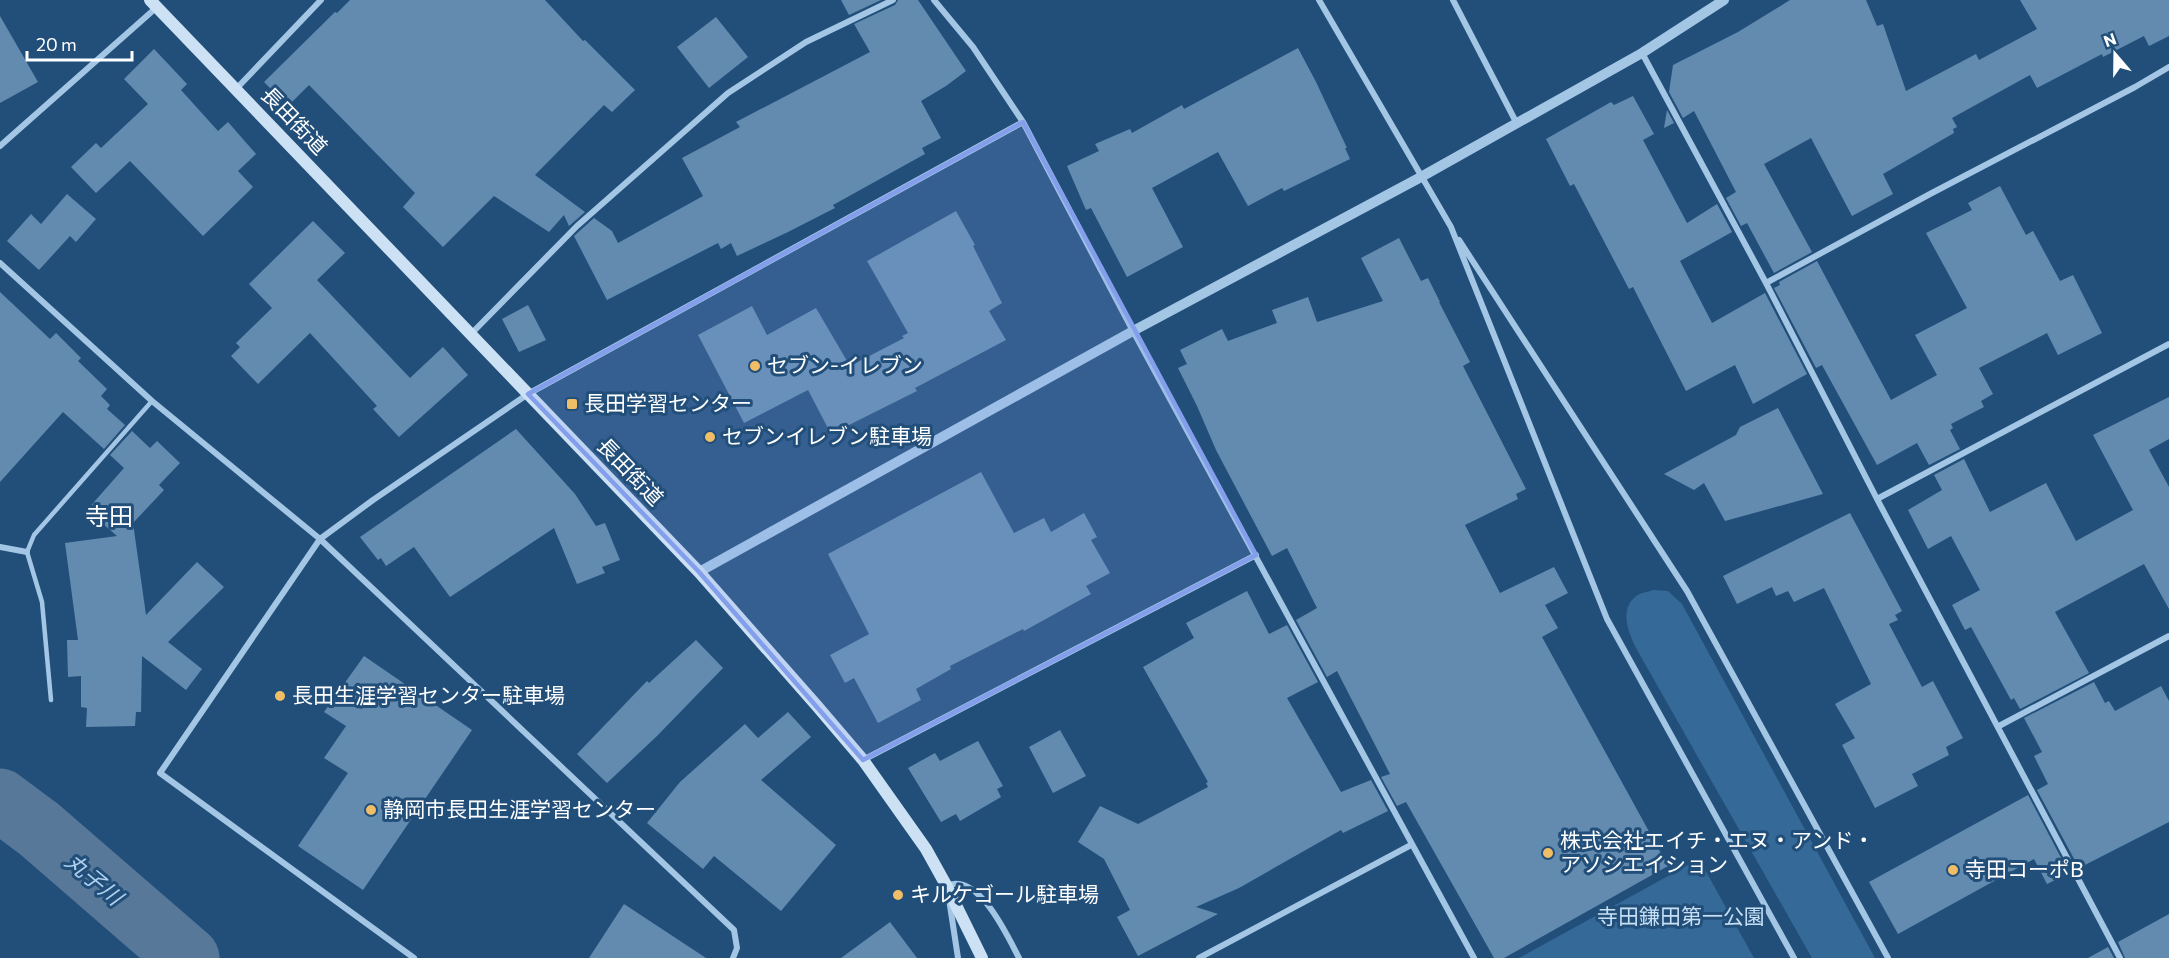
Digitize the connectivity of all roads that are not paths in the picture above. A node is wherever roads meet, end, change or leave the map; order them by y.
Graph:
1 (321, 0) edge
2 (893, 0) edge
3 (934, 0) edge
4 (1319, 0) edge
5 (1453, 0) edge
6 (1724, 0) edge
7 (153, 4) edge
8 (1642, 52) junction
9 (2169, 67) edge
10 (236, 89) junction
11 (1023, 122) junction
12 (1516, 122) junction
13 (0, 146) edge
14 (1421, 177) junction
15 (1451, 227) junction
16 (0, 263) edge
17 (1766, 283) junction
18 (1133, 331) junction
19 (471, 334) junction
20 (2169, 344) edge
21 (528, 394) junction
22 (152, 400) junction
23 (1877, 499) junction
24 (320, 539) junction
25 (0, 547) edge
26 (27, 552) junction
27 (1256, 555) junction
28 (699, 572) junction
29 (2169, 636) edge
30 (51, 700) dead end
31 (1999, 726) junction
32 (863, 760) junction
33 (1411, 844) junction
34 (946, 885) junction
35 (414, 958) edge
36 (733, 958) edge
37 (958, 958) edge
38 (982, 958) edge
39 (1019, 958) edge
40 (1199, 958) edge
41 (1474, 958) edge
42 (1794, 958) edge
43 (1888, 958) edge
44 (2120, 958) edge

1 - 10 street
2 - 19 street
3 - 11 street
4 - 14 street
5 - 12 street
6 - 8 street
7 - 10 main road, 長田街道
7 - 13 street
8 - 12 street
8 - 17 street
9 - 17 street
10 - 19 main road, 長田街道
11 - 18 street
11 - 21 street
12 - 14 street
14 - 15 street
14 - 18 street
15 - 42 street
15 - 43 street
16 - 22 street
17 - 23 street
18 - 27 street
18 - 28 street
19 - 21 main road, 長田街道
20 - 23 street
21 - 24 street
21 - 28 main road, 長田街道
22 - 24 street
22 - 26 lane
23 - 31 street
24 - 35 street
24 - 36 street
25 - 26 street
26 - 30 lane
27 - 32 street
27 - 33 street
28 - 32 main road, 長田街道
29 - 31 street
31 - 44 street
32 - 34 main road, 長田街道
33 - 40 street
33 - 41 street
34 - 37 street
34 - 38 main road, 長田街道
34 - 39 street

